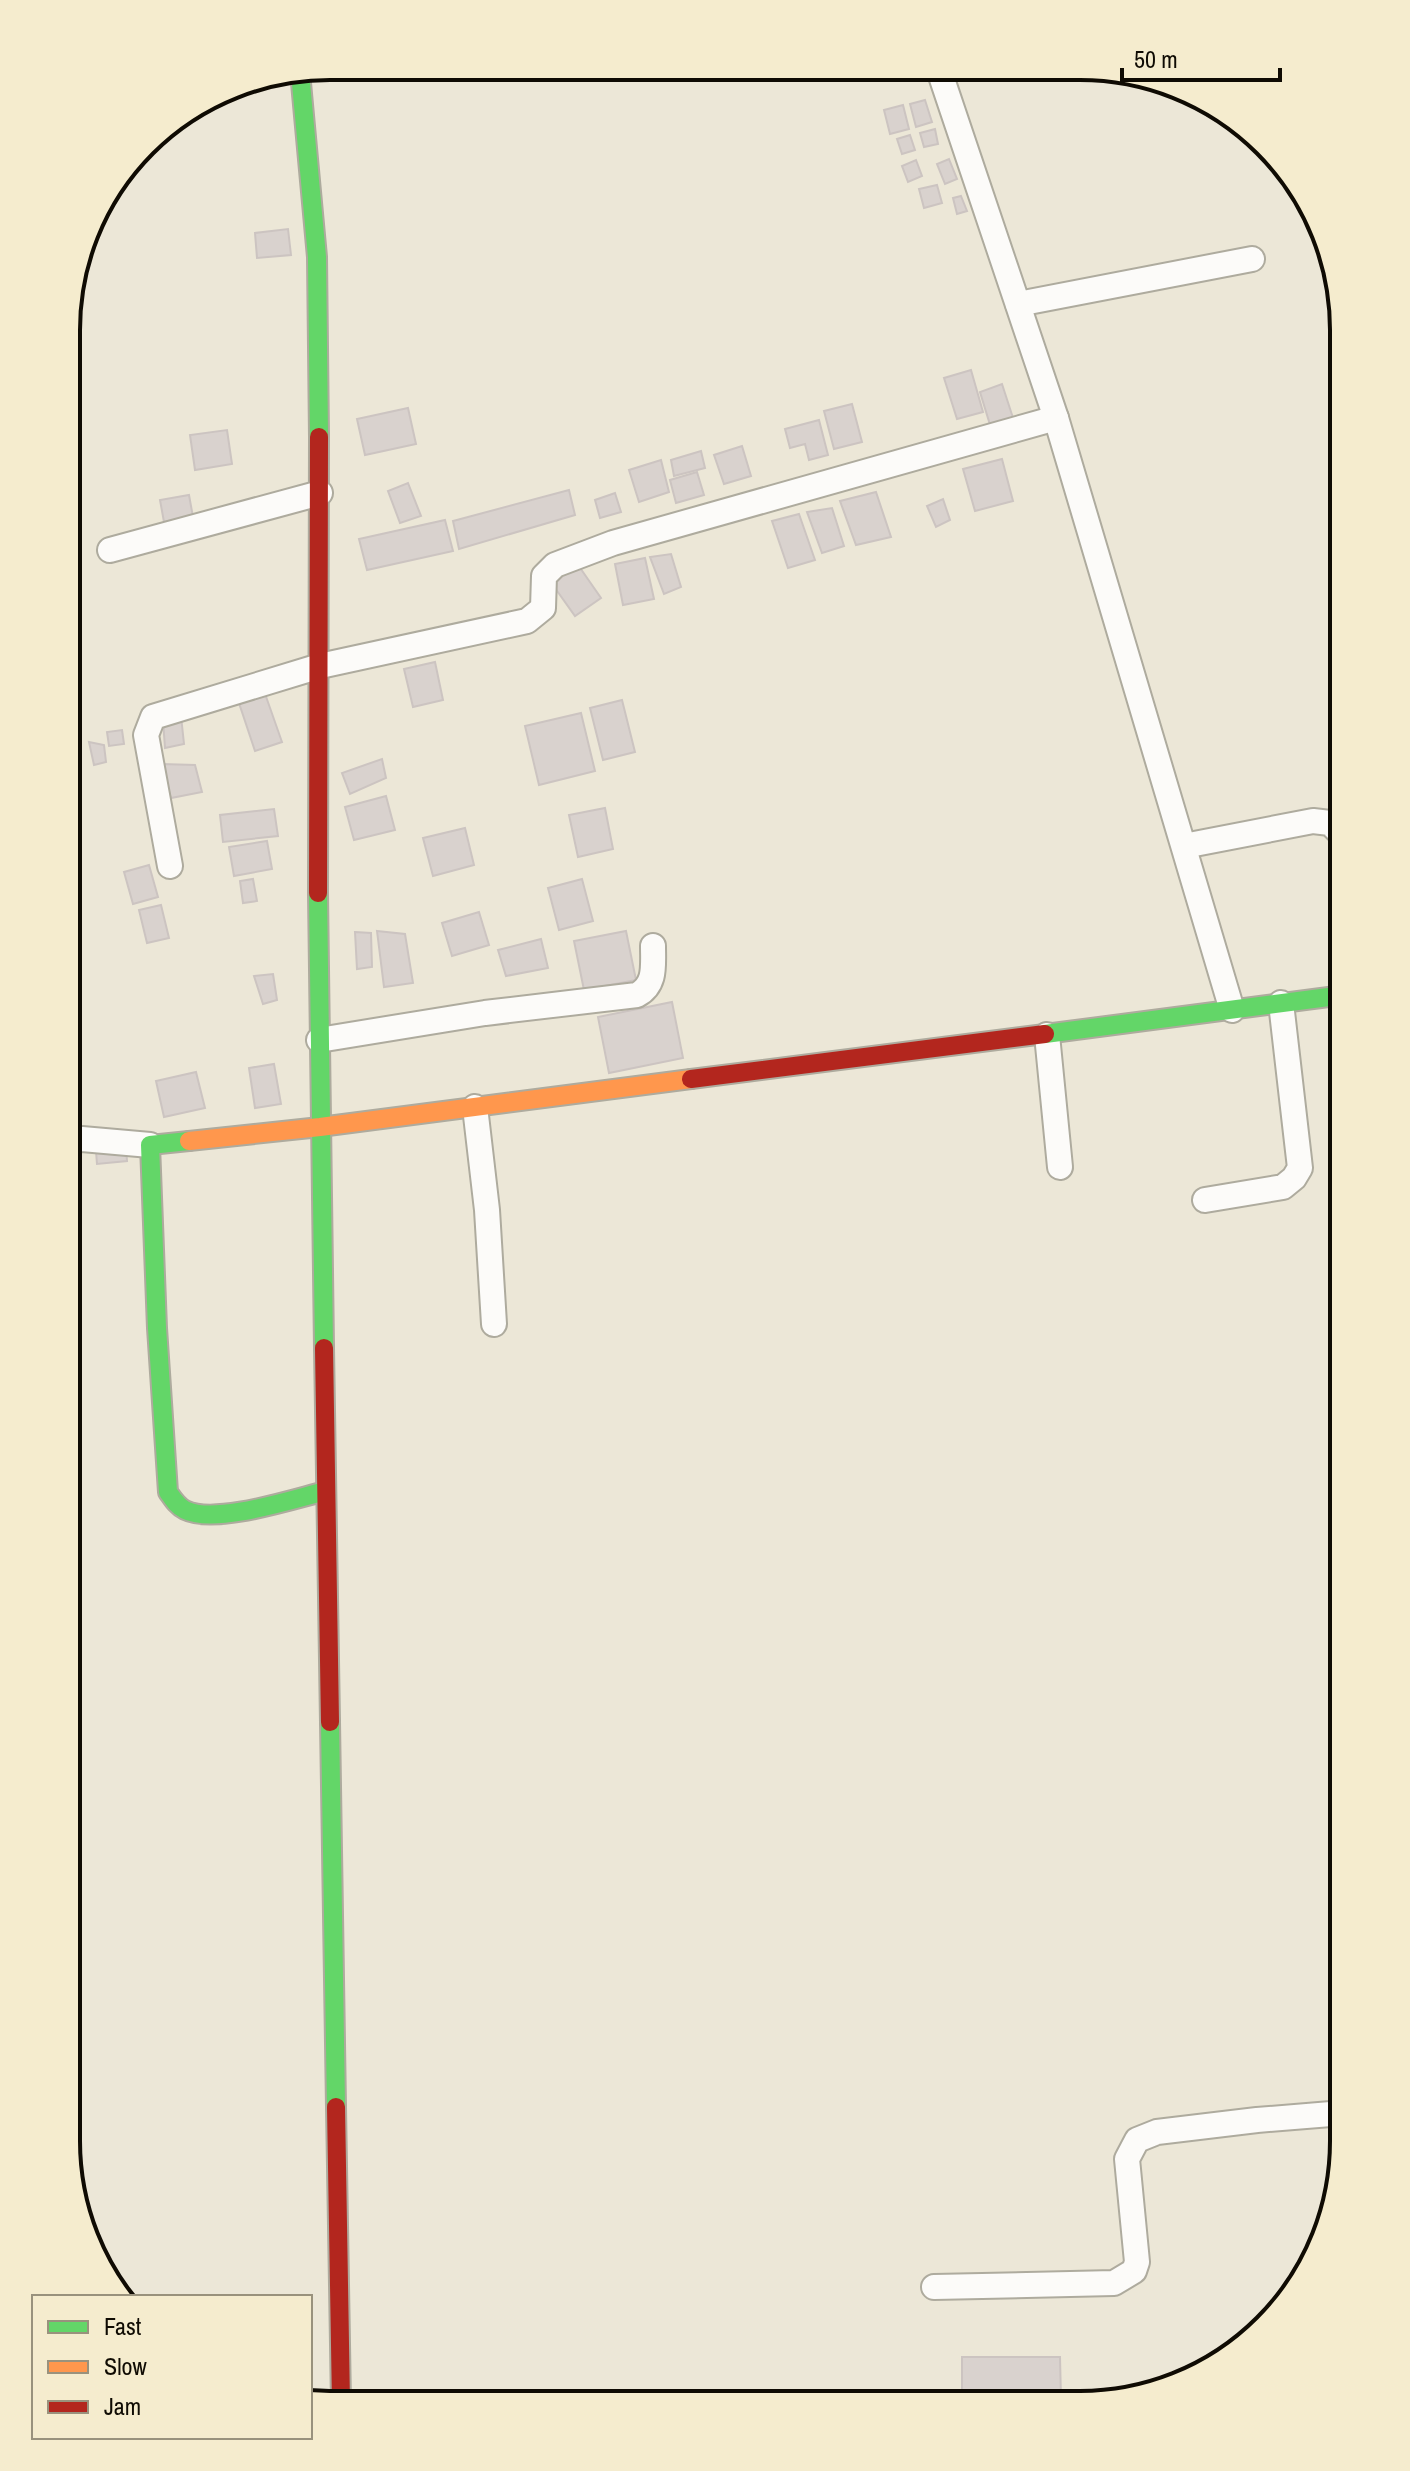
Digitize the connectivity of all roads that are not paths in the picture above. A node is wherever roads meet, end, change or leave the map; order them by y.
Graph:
1 (942, 80) edge
2 (301, 83) edge
3 (1252, 259) dead end
4 (1018, 304) junction
5 (1056, 418) junction
6 (320, 493) junction
7 (110, 550) dead end
8 (320, 666) junction
9 (1330, 823) edge
10 (1184, 846) junction
11 (170, 866) dead end
12 (653, 946) dead end
13 (1330, 997) edge
14 (1281, 1003) junction
15 (1232, 1010) junction
16 (1047, 1035) junction
17 (319, 1040) junction
18 (475, 1107) junction
19 (320, 1127) junction
20 (80, 1139) edge
21 (150, 1145) junction
22 (1060, 1167) dead end
23 (1205, 1200) dead end
24 (494, 1324) dead end
25 (326, 1491) junction
26 (1329, 2114) edge
27 (934, 2287) dead end
28 (341, 2391) edge

1 - 4 street
2 - 6 street
3 - 4 street
4 - 5 street
5 - 8 street
5 - 10 street
6 - 7 street
6 - 8 street
8 - 11 street
8 - 17 street
9 - 10 street
10 - 15 street
12 - 17 street
13 - 14 street
14 - 15 street
14 - 23 street
15 - 16 street
16 - 18 street
16 - 22 street
17 - 19 street
18 - 19 street
18 - 24 street
19 - 21 street
19 - 25 street
20 - 21 street
21 - 25 street
25 - 28 street
26 - 27 street

